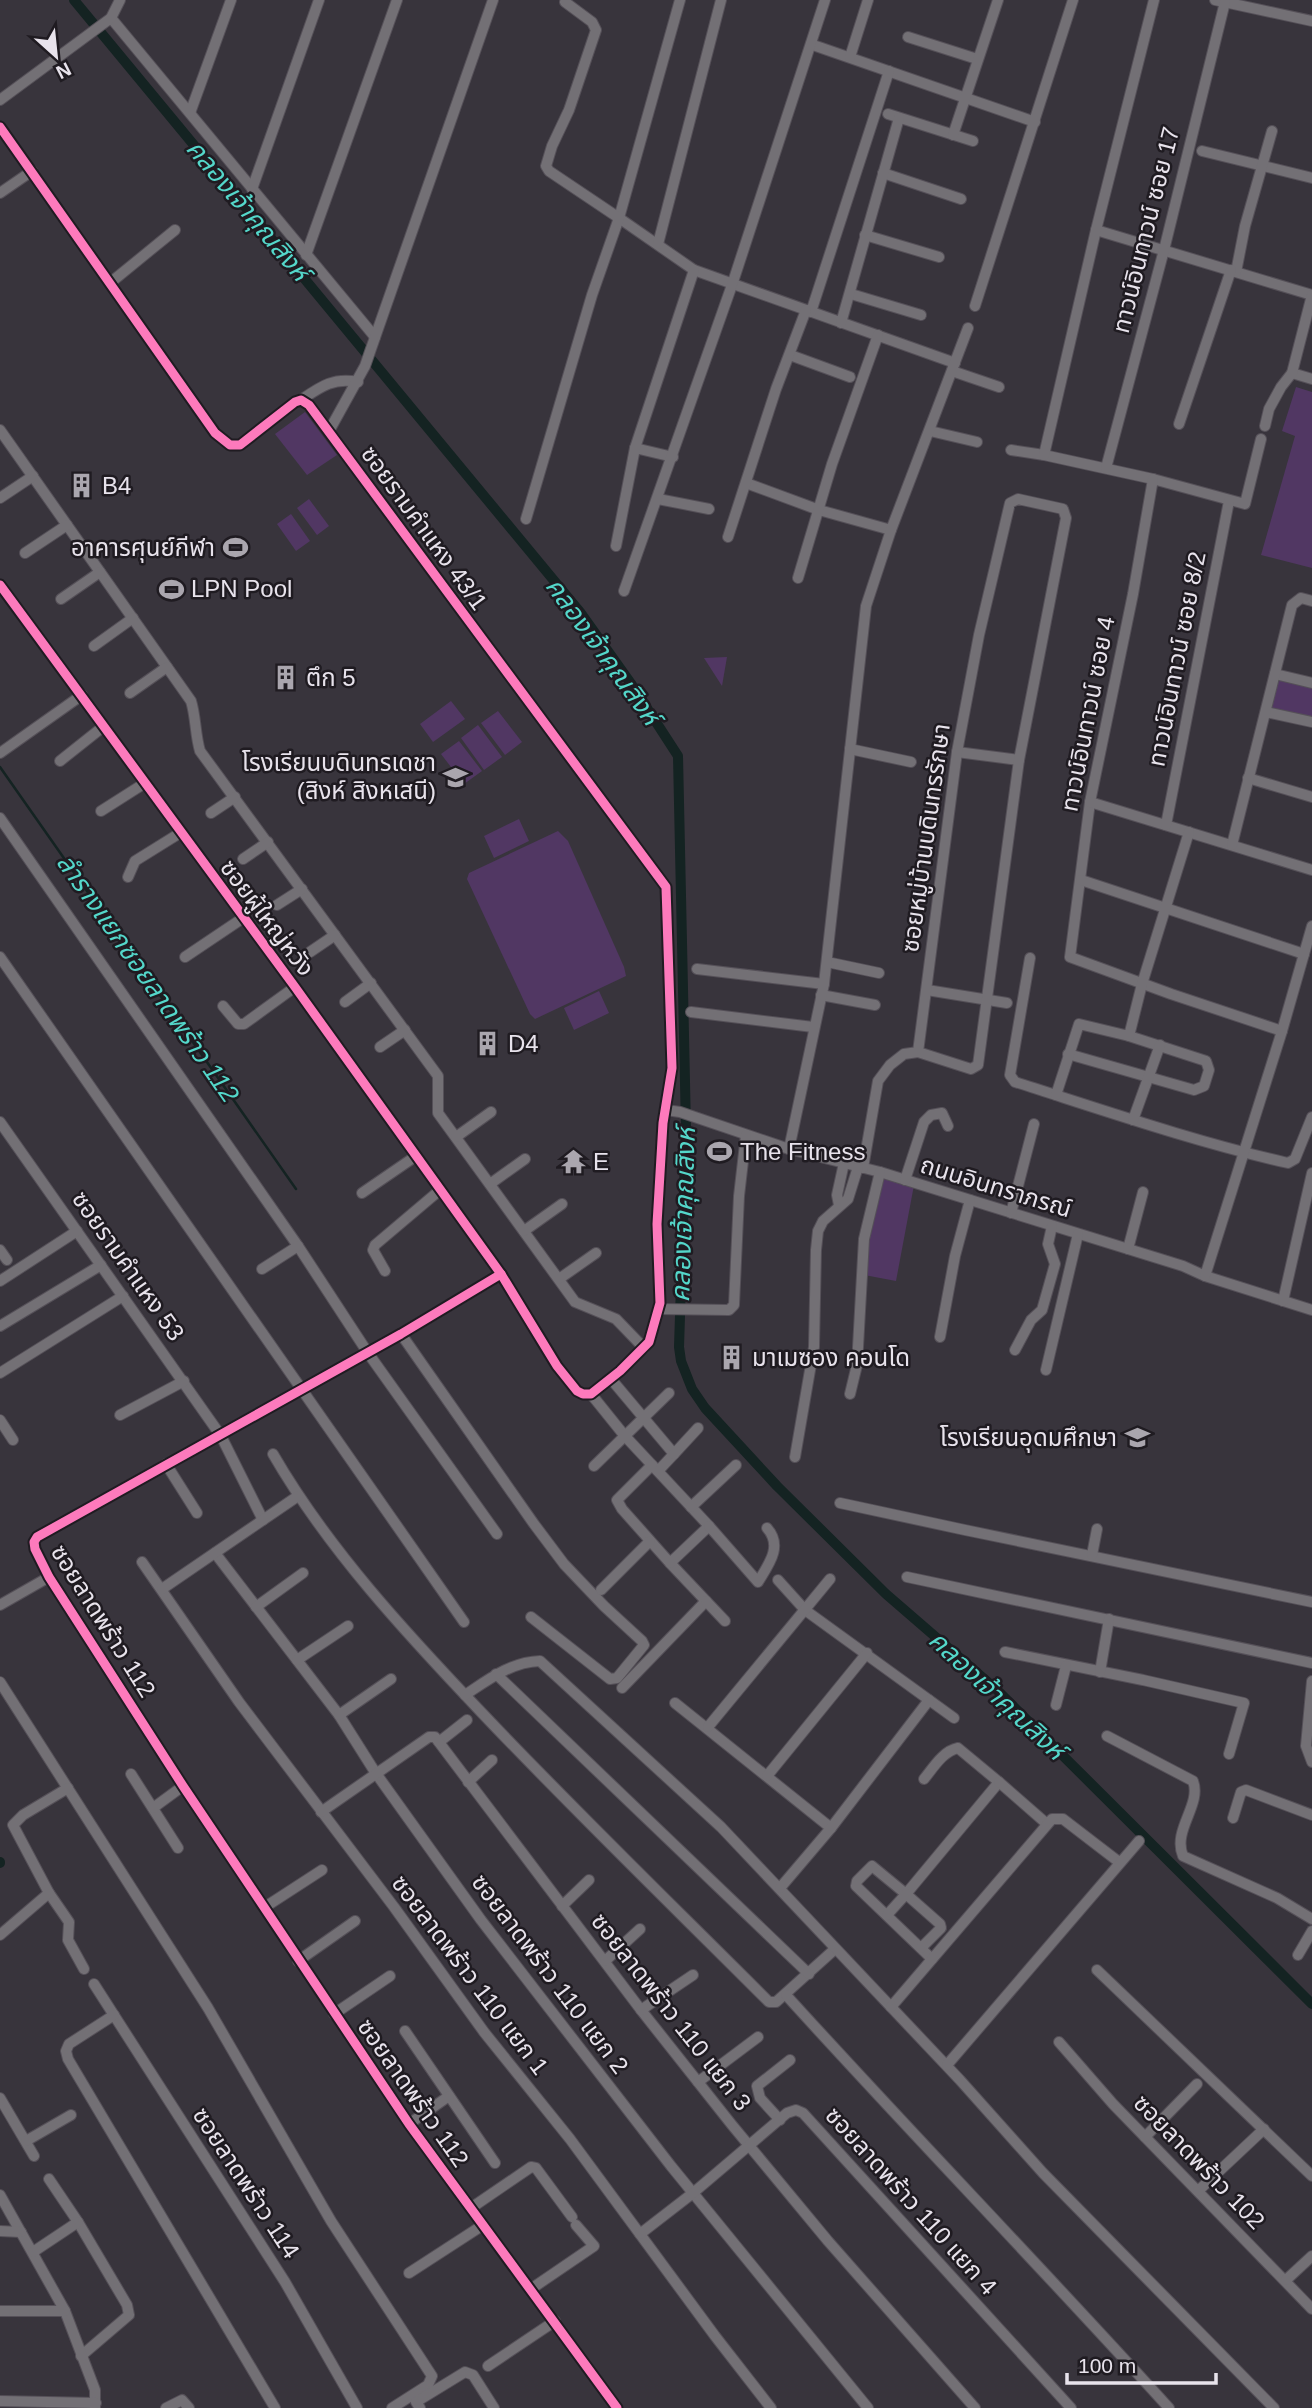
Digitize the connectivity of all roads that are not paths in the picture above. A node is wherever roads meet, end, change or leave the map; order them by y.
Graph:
1 (120, 0) edge
2 (231, 0) edge
3 (318, 0) edge
4 (397, 0) edge
5 (493, 0) edge
6 (680, 0) edge
7 (721, 0) edge
8 (825, 0) edge
9 (867, 0) edge
10 (997, 0) edge
11 (1073, 0) edge
12 (1154, 0) edge
13 (1220, 1) edge
14 (565, 2) dead end
15 (107, 20) junction
16 (1312, 20) edge
17 (908, 37) dead end
18 (813, 44) junction
19 (850, 57) junction
20 (977, 59) junction
21 (889, 71) junction
22 (967, 97) junction
23 (0, 100) edge
24 (190, 113) junction
25 (1035, 122) junction
26 (0, 127) edge
27 (1272, 131) dead end
28 (953, 135) junction
29 (973, 141) dead end
30 (1202, 151) dead end
31 (1262, 166) junction
32 (32, 171) junction
33 (883, 173) junction
34 (1312, 178) edge
35 (252, 189) junction
36 (0, 193) edge
37 (961, 199) dead end
38 (619, 218) junction
39 (175, 230) dead end
40 (1096, 230) junction
41 (865, 235) junction
42 (657, 244) junction
43 (1164, 250) junction
44 (306, 255) junction
45 (939, 257) dead end
46 (694, 270) junction
47 (1234, 271) junction
48 (110, 283) junction
49 (732, 285) junction
50 (851, 294) junction
51 (1312, 295) edge
52 (975, 306) dead end
53 (808, 311) junction
54 (921, 315) dead end
55 (841, 323) junction
56 (968, 328) dead end
57 (878, 335) junction
58 (375, 337) junction
59 (790, 355) junction
60 (954, 367) junction
61 (1292, 373) junction
62 (850, 377) dead end
63 (1312, 379) edge
64 (358, 382) junction
65 (999, 387) dead end
66 (301, 400) junction
67 (1179, 424) dead end
68 (1265, 426) dead end
69 (0, 430) edge
70 (329, 431) junction
71 (930, 431) junction
72 (1261, 439) dead end
73 (977, 442) dead end
74 (635, 448) junction
75 (1011, 450) dead end
76 (1044, 455) junction
77 (673, 457) junction
78 (1107, 468) junction
79 (33, 476) junction
80 (1153, 479) junction
81 (746, 483) junction
82 (0, 498) edge
83 (658, 499) junction
84 (1229, 501) junction
85 (709, 509) dead end
86 (819, 510) junction
87 (526, 519) dead end
88 (67, 524) junction
89 (891, 530) junction
90 (728, 537) dead end
91 (616, 546) dead end
92 (25, 553) dead end
93 (100, 572) junction
94 (798, 578) dead end
95 (1, 587) edge
96 (624, 591) dead end
97 (61, 598) dead end
98 (1312, 601) edge
99 (133, 618) junction
100 (94, 646) dead end
101 (167, 667) junction
102 (1275, 674) junction
103 (1312, 683) edge
104 (130, 693) dead end
105 (82, 695) junction
106 (1266, 712) junction
107 (1312, 722) edge
108 (104, 726) junction
109 (850, 749) junction
110 (0, 752) edge
111 (957, 752) junction
112 (1019, 760) junction
113 (60, 761) dead end
114 (911, 762) dead end
115 (1248, 778) junction
116 (145, 783) junction
117 (235, 797) junction
118 (1312, 797) edge
119 (1090, 802) junction
120 (101, 811) dead end
121 (211, 813) dead end
122 (0, 818) edge
123 (1166, 825) junction
124 (1189, 832) junction
125 (180, 833) junction
126 (268, 842) junction
127 (1232, 845) junction
128 (243, 859) dead end
129 (1312, 870) edge
130 (128, 877) dead end
131 (1081, 880) junction
132 (302, 889) junction
133 (277, 905) dead end
134 (1165, 907) junction
135 (243, 918) junction
136 (1312, 926) edge
137 (335, 935) junction
138 (310, 952) dead end
139 (1304, 954) junction
140 (0, 957) edge
141 (185, 957) dead end
142 (1030, 958) dead end
143 (827, 962) junction
144 (697, 969) dead end
145 (1300, 970) junction
146 (879, 973) dead end
147 (1312, 974) edge
148 (370, 983) junction
149 (1142, 984) junction
150 (295, 987) junction
151 (927, 989) junction
152 (822, 990) junction
153 (986, 999) junction
154 (345, 1002) dead end
155 (1007, 1003) dead end
156 (875, 1005) dead end
157 (223, 1006) dead end
158 (691, 1012) dead end
159 (813, 1027) junction
160 (405, 1030) junction
161 (1282, 1031) junction
162 (1129, 1036) junction
163 (1160, 1045) junction
164 (380, 1047) dead end
165 (918, 1052) junction
166 (1068, 1054) junction
167 (1149, 1077) junction
168 (1056, 1095) junction
169 (666, 1110) junction
170 (491, 1112) dead end
171 (1312, 1116) edge
172 (1133, 1121) junction
173 (0, 1122) edge
174 (1034, 1124) dead end
175 (948, 1126) dead end
176 (746, 1135) junction
177 (456, 1137) junction
178 (789, 1149) junction
179 (1243, 1153) junction
180 (416, 1156) junction
181 (525, 1159) dead end
182 (844, 1163) junction
183 (860, 1167) junction
184 (880, 1172) junction
185 (1312, 1173) edge
186 (905, 1180) junction
187 (490, 1184) junction
188 (440, 1190) junction
189 (1143, 1192) dead end
190 (362, 1193) dead end
191 (970, 1200) junction
192 (562, 1204) dead end
193 (839, 1205) junction
194 (1011, 1213) junction
195 (1052, 1226) junction
196 (77, 1231) junction
197 (524, 1231) junction
198 (1078, 1234) junction
199 (298, 1246) junction
200 (1128, 1250) junction
201 (596, 1253) dead end
202 (101, 1265) junction
203 (262, 1269) dead end
204 (385, 1271) dead end
205 (502, 1274) junction
206 (1205, 1276) junction
207 (559, 1279) junction
208 (0, 1281) edge
209 (123, 1296) junction
210 (1283, 1301) junction
211 (659, 1309) junction
212 (1312, 1310) edge
213 (0, 1326) edge
214 (401, 1334) junction
215 (940, 1337) dead end
216 (644, 1348) junction
217 (1015, 1350) dead end
218 (368, 1353) junction
219 (1046, 1370) dead end
220 (0, 1373) edge
221 (611, 1379) junction
222 (184, 1381) junction
223 (303, 1390) junction
224 (669, 1393) dead end
225 (590, 1394) junction
226 (850, 1394) dead end
227 (120, 1415) dead end
228 (644, 1418) junction
229 (0, 1419) edge
230 (698, 1428) dead end
231 (624, 1435) junction
232 (221, 1436) junction
233 (13, 1440) dead end
234 (273, 1454) dead end
235 (674, 1454) junction
236 (795, 1457) dead end
237 (166, 1464) junction
238 (736, 1465) dead end
239 (594, 1466) dead end
240 (655, 1468) junction
241 (298, 1496) junction
242 (840, 1503) dead end
243 (691, 1507) junction
244 (197, 1513) dead end
245 (263, 1520) junction
246 (709, 1526) junction
247 (767, 1528) dead end
248 (1097, 1529) dead end
249 (497, 1534) dead end
250 (650, 1541) junction
251 (215, 1553) junction
252 (1092, 1555) junction
253 (142, 1562) dead end
254 (670, 1563) junction
255 (303, 1573) dead end
256 (49, 1577) junction
257 (907, 1577) dead end
258 (830, 1579) dead end
259 (778, 1580) dead end
260 (162, 1589) junction
261 (601, 1590) dead end
262 (706, 1601) junction
263 (1312, 1602) edge
264 (0, 1605) edge
265 (256, 1607) junction
266 (805, 1610) junction
267 (531, 1617) dead end
268 (1109, 1619) junction
269 (725, 1621) dead end
270 (464, 1622) dead end
271 (348, 1626) dead end
272 (1005, 1652) dead end
273 (867, 1653) junction
274 (297, 1660) junction
275 (1312, 1664) edge
276 (1066, 1665) junction
277 (1100, 1672) junction
278 (496, 1674) junction
279 (391, 1679) dead end
280 (1312, 1681) edge
281 (0, 1682) edge
282 (622, 1688) dead end
283 (465, 1695) junction
284 (929, 1700) junction
285 (675, 1703) dead end
286 (1056, 1705) dead end
287 (339, 1715) junction
288 (954, 1718) dead end
289 (467, 1720) dead end
290 (708, 1727) junction
291 (1107, 1736) dead end
292 (439, 1742) junction
293 (1230, 1754) dead end
294 (492, 1760) dead end
295 (1312, 1762) edge
296 (376, 1772) junction
297 (131, 1774) dead end
298 (767, 1776) junction
299 (924, 1779) dead end
300 (468, 1782) junction
301 (999, 1782) junction
302 (183, 1786) junction
303 (68, 1788) junction
304 (153, 1808) junction
305 (321, 1812) junction
306 (1312, 1815) edge
307 (1233, 1818) dead end
308 (1047, 1824) junction
309 (831, 1828) junction
310 (1139, 1841) dead end
311 (178, 1847) dead end
312 (1119, 1862) junction
313 (321, 1870) dead end
314 (589, 1880) dead end
315 (780, 1888) junction
316 (49, 1893) junction
317 (906, 1894) junction
318 (562, 1906) junction
319 (265, 1907) junction
320 (887, 1915) junction
321 (1312, 1919) edge
322 (355, 1921) dead end
323 (640, 1929) dead end
324 (1312, 1931) edge
325 (0, 1935) edge
326 (835, 1948) junction
327 (921, 1948) junction
328 (1298, 1955) dead end
329 (932, 1959) junction
330 (298, 1961) junction
331 (605, 1961) junction
332 (84, 1969) dead end
333 (1097, 1970) dead end
334 (809, 1974) junction
335 (693, 1975) dead end
336 (390, 1976) dead end
337 (94, 1984) dead end
338 (786, 1995) junction
339 (891, 2007) junction
340 (641, 2010) junction
341 (334, 2014) junction
342 (114, 2015) junction
343 (405, 2031) dead end
344 (758, 2037) dead end
345 (1059, 2042) dead end
346 (790, 2060) dead end
347 (947, 2065) junction
348 (698, 2082) junction
349 (1197, 2084) dead end
350 (449, 2096) junction
351 (0, 2098) edge
352 (71, 2115) dead end
353 (780, 2120) junction
354 (409, 2124) junction
355 (1264, 2129) junction
356 (1145, 2137) junction
357 (26, 2141) junction
358 (750, 2147) junction
359 (34, 2156) dead end
360 (495, 2163) dead end
361 (1312, 2176) edge
362 (49, 2179) dead end
363 (1198, 2191) junction
364 (693, 2193) junction
365 (0, 2195) edge
366 (471, 2208) junction
367 (78, 2222) junction
368 (483, 2225) junction
369 (0, 2231) edge
370 (21, 2232) junction
371 (639, 2234) junction
372 (33, 2252) junction
373 (1312, 2256) edge
374 (409, 2273) dead end
375 (1286, 2280) junction
376 (531, 2289) junction
377 (1312, 2309) edge
378 (0, 2311) edge
379 (65, 2311) junction
380 (555, 2321) junction
381 (81, 2356) junction
382 (488, 2366) dead end
383 (0, 2401) edge
384 (416, 2402) edge
385 (96, 2405) edge
386 (166, 2408) edge
387 (189, 2408) edge
388 (275, 2408) edge
389 (357, 2408) edge
390 (392, 2408) edge
391 (494, 2408) edge
392 (617, 2408) edge
393 (771, 2408) edge
394 (868, 2408) edge
395 (975, 2408) edge
396 (1071, 2408) edge
397 (1169, 2408) edge
398 (1274, 2408) edge

1 - 15 street
2 - 24 street
3 - 35 street
4 - 44 street
5 - 58 street
6 - 38 street
7 - 42 street
8 - 18 street
9 - 19 street
10 - 20 street
11 - 25 street
12 - 40 street
13 - 16 street
13 - 43 street, ทาวน์อินทาวน์ ซอย 17
14 - 38 street
15 - 23 street
15 - 24 street
17 - 20 street
18 - 19 street
18 - 49 street
19 - 21 street
20 - 22 street
21 - 22 street
21 - 53 street
22 - 25 street
22 - 28 street
24 - 35 street
25 - 52 street
26 - 32 street
27 - 31 street
28 - 29 street
28 - 33 street
30 - 31 street
31 - 34 street
31 - 47 street
32 - 36 street
32 - 48 street
33 - 37 street
33 - 41 street
35 - 44 street
38 - 42 street
38 - 87 street
39 - 48 street
40 - 43 street
40 - 76 street
41 - 45 street
41 - 50 street
42 - 46 street
43 - 47 street
43 - 78 street, ทาวน์อินทาวน์ ซอย 17
44 - 58 street
46 - 49 street
46 - 74 street
47 - 51 street
47 - 67 street
48 - 66 street
49 - 53 street
49 - 77 street
50 - 54 street
50 - 55 street
51 - 61 street
53 - 55 street
53 - 59 street
55 - 57 street
56 - 60 street
57 - 60 street
57 - 86 street
58 - 64 street
59 - 62 street
59 - 81 street
60 - 65 street
60 - 71 street
61 - 63 street
61 - 68 street
64 - 66 street
64 - 70 street
66 - 70 street, ซอยรามคำแหง 43/1
69 - 79 street
70 - 169 street, ซอยรามคำแหง 43/1
71 - 73 street
71 - 89 street
72 - 84 street
74 - 77 street
74 - 91 street
75 - 76 street
76 - 78 street
77 - 83 street
78 - 80 street
79 - 82 street
79 - 88 street
80 - 84 street
80 - 119 street, ทาวน์อินทาวน์ ซอย 4
81 - 86 street
81 - 90 street
83 - 85 street
83 - 96 street
84 - 123 street, ทาวน์อินทาวน์ ซอย 8/2
86 - 89 street
86 - 94 street
88 - 92 street
88 - 93 street
89 - 109 street
93 - 97 street
93 - 99 street
95 - 105 street, ซอยผู้ใหญ่หวัง
98 - 102 street
99 - 100 street
99 - 101 street
101 - 104 street
101 - 117 street
102 - 103 street
102 - 106 street
105 - 108 street, ซอยผู้ใหญ่หวัง
105 - 110 street
106 - 107 street
106 - 115 street
108 - 113 street
108 - 116 street, ซอยผู้ใหญ่หวัง
109 - 114 street
109 - 143 street
111 - 112 street
111 - 112 street, ซอยหมู่บ้านบดินทรรักษา
111 - 151 street, ซอยหมู่บ้านบดินทรรักษา
112 - 153 street
115 - 118 street
115 - 127 street
116 - 120 street
116 - 125 street, ซอยผู้ใหญ่หวัง
117 - 121 street
117 - 126 street
119 - 123 street
119 - 131 street, ทาวน์อินทาวน์ ซอย 4
122 - 199 street
123 - 124 street
124 - 127 street
124 - 134 street
125 - 130 street
125 - 135 street, ซอยผู้ใหญ่หวัง
126 - 128 street
126 - 132 street
127 - 129 street
131 - 134 street
131 - 149 street, ทาวน์อินทาวน์ ซอย 4
132 - 133 street
132 - 137 street
134 - 139 street
134 - 149 street
135 - 141 street
135 - 150 street, ซอยผู้ใหญ่หวัง
136 - 139 street
137 - 138 street
137 - 148 street
139 - 145 street
140 - 223 street
142 - 168 street
143 - 146 street
143 - 152 street
144 - 152 street
145 - 147 street
145 - 161 street
148 - 154 street
148 - 160 street
149 - 161 street
149 - 162 street
150 - 157 street
150 - 180 street, ซอยผู้ใหญ่หวัง
151 - 153 street
151 - 165 street, ซอยหมู่บ้านบดินทรรักษา
152 - 156 street
152 - 159 street
153 - 155 street
153 - 165 street
158 - 159 street
159 - 178 street
160 - 164 street
160 - 177 street
161 - 179 street
162 - 163 street
162 - 166 street
163 - 167 street
163 - 167 street
165 - 183 street
166 - 167 street
166 - 168 street
167 - 172 street
168 - 172 street
169 - 176 street, ถนนอินทราภรณ์
169 - 211 street
170 - 177 street
171 - 179 street
172 - 179 street
173 - 196 street, ซอยรามคำแหง 53
174 - 194 street
175 - 186 street
176 - 178 street, ถนนอินทราภรณ์
176 - 211 street
177 - 187 street
178 - 182 street, ถนนอินทราภรณ์
179 - 206 street
180 - 188 street, ซอยผู้ใหญ่หวัง
180 - 190 street
181 - 187 street
182 - 183 street, ถนนอินทราภรณ์
182 - 193 street
183 - 184 street, ถนนอินทราภรณ์
183 - 193 street
184 - 186 street, ถนนอินทราภรณ์
184 - 226 street
185 - 210 street
186 - 191 street, ถนนอินทราภรณ์
187 - 197 street
188 - 204 street
188 - 205 street, ซอยผู้ใหญ่หวัง
189 - 200 street
191 - 194 street, ถนนอินทราภรณ์
191 - 215 street
192 - 197 street
193 - 236 street
194 - 195 street, ถนนอินทราภรณ์
195 - 198 street, ถนนอินทราภรณ์
195 - 217 street
196 - 202 street, ซอยรามคำแหง 53
196 - 208 street
197 - 207 street
198 - 200 street, ถนนอินทราภรณ์
198 - 219 street
199 - 203 street
199 - 218 street
200 - 206 street, ถนนอินทราภรณ์
201 - 207 street
202 - 209 street, ซอยรามคำแหง 53
202 - 213 street
205 - 214 street, ซอยลาดพร้าว 112
205 - 225 street
206 - 210 street, ถนนอินทราภรณ์
207 - 216 street
209 - 220 street
209 - 222 street, ซอยรามคำแหง 53
210 - 212 street, ถนนอินทราภรณ์
211 - 216 street
214 - 218 street, ซอยลาดพร้าว 112
214 - 267 street
216 - 221 street
218 - 223 street, ซอยลาดพร้าว 112
218 - 249 street
221 - 225 street
221 - 228 street
222 - 227 street
222 - 232 street, ซอยรามคำแหง 53
223 - 232 street, ซอยลาดพร้าว 112
223 - 270 street
224 - 228 street
225 - 231 street
228 - 231 street
228 - 235 street
229 - 233 street
230 - 235 street
231 - 239 street
231 - 240 street
232 - 237 street, ซอยลาดพร้าว 112
232 - 245 street, ซอยรามคำแหง 53
234 - 241 street
235 - 240 street
237 - 244 street
237 - 256 street, ซอยลาดพร้าว 112
238 - 243 street
240 - 243 street
240 - 250 street
241 - 245 street
241 - 283 street
242 - 252 street
243 - 246 street
245 - 251 street
246 - 247 street
246 - 254 street
248 - 252 street
250 - 254 street
250 - 261 street
251 - 260 street
251 - 265 street, ซอยลาดพร้าว 110 แยก 2
252 - 263 street
253 - 260 street, ซอยลาดพร้าว 110 แยก 1
254 - 262 street
255 - 265 street
256 - 264 street
256 - 302 street, ซอยลาดพร้าว 112
257 - 268 street
258 - 266 street
259 - 266 street
260 - 305 street, ซอยลาดพร้าว 110 แยก 1
262 - 269 street
262 - 282 street
265 - 274 street, ซอยลาดพร้าว 110 แยก 2
266 - 273 street
266 - 290 street
268 - 275 street
268 - 277 street
271 - 274 street
272 - 276 street
273 - 284 street
273 - 298 street
274 - 287 street, ซอยลาดพร้าว 110 แยก 2
276 - 277 street
276 - 286 street
277 - 293 street
278 - 283 street
278 - 315 street
278 - 334 street
279 - 287 street
280 - 295 street
281 - 303 street
283 - 338 street
284 - 288 street
284 - 309 street
285 - 290 street
287 - 296 street, ซอยลาดพร้าว 110 แยก 2
289 - 292 street
290 - 298 street
291 - 321 street
292 - 296 street
292 - 300 street, ซอยลาดพร้าว 110 แยก 3
294 - 300 street
296 - 305 street
296 - 364 street, ซอยลาดพร้าว 110 แยก 2
297 - 304 street
298 - 309 street
299 - 301 street
300 - 318 street, ซอยลาดพร้าว 110 แยก 3
301 - 308 street
301 - 317 street
302 - 304 street
302 - 319 street, ซอยลาดพร้าว 112
303 - 316 street
303 - 384 street
304 - 311 street
305 - 371 street, ซอยลาดพร้าว 110 แยก 1
306 - 307 street
308 - 312 street
308 - 329 street
309 - 315 street
310 - 312 street
312 - 347 street
313 - 319 street
314 - 318 street
315 - 326 street
316 - 325 street
316 - 332 street
317 - 320 street
317 - 320 street
317 - 327 street
318 - 331 street, ซอยลาดพร้าว 110 แยก 3
319 - 330 street, ซอยลาดพร้าว 112
320 - 327 street
322 - 330 street
323 - 331 street
324 - 328 street
326 - 334 street
326 - 339 street
327 - 329 street
329 - 339 street
330 - 341 street, ซอยลาดพร้าว 112
331 - 340 street, ซอยลาดพร้าว 110 แยก 3
333 - 355 street
334 - 338 street
335 - 340 street
336 - 341 street
337 - 342 street, ซอยลาดพร้าว 114
338 - 397 street
339 - 347 street
340 - 348 street, ซอยลาดพร้าว 110 แยก 3
341 - 354 street, ซอยลาดพร้าว 112
342 - 388 street
342 - 389 street, ซอยลาดพร้าว 114
343 - 350 street
344 - 348 street
345 - 356 street, ซอยลาดพร้าว 102
346 - 353 street
347 - 398 street
348 - 358 street, ซอยลาดพร้าว 110 แยก 3
349 - 356 street
350 - 354 street
350 - 360 street
351 - 357 street
352 - 357 street
353 - 358 street
353 - 396 street, ซอยลาดพร้าว 110 แยก 4
354 - 366 street, ซอยลาดพร้าว 112
355 - 361 street
355 - 363 street
356 - 363 street, ซอยลาดพร้าว 102
357 - 359 street
358 - 364 street
358 - 395 street, ซอยลาดพร้าว 110 แยก 3
362 - 367 street
363 - 375 street, ซอยลาดพร้าว 102
364 - 371 street
364 - 394 street, ซอยลาดพร้าว 110 แยก 2
365 - 370 street
366 - 368 street, ซอยลาดพร้าว 112
366 - 376 street
367 - 372 street
367 - 381 street
368 - 374 street
368 - 376 street, ซอยลาดพร้าว 112
369 - 370 street
370 - 372 street
371 - 393 street, ซอยลาดพร้าว 110 แยก 1
372 - 379 street
373 - 375 street
375 - 377 street, ซอยลาดพร้าว 102
376 - 380 street, ซอยลาดพร้าว 112
378 - 379 street
379 - 381 street
380 - 382 street
380 - 392 street, ซอยลาดพร้าว 112
381 - 385 street
383 - 385 street
384 - 390 street
384 - 391 street
386 - 387 street

